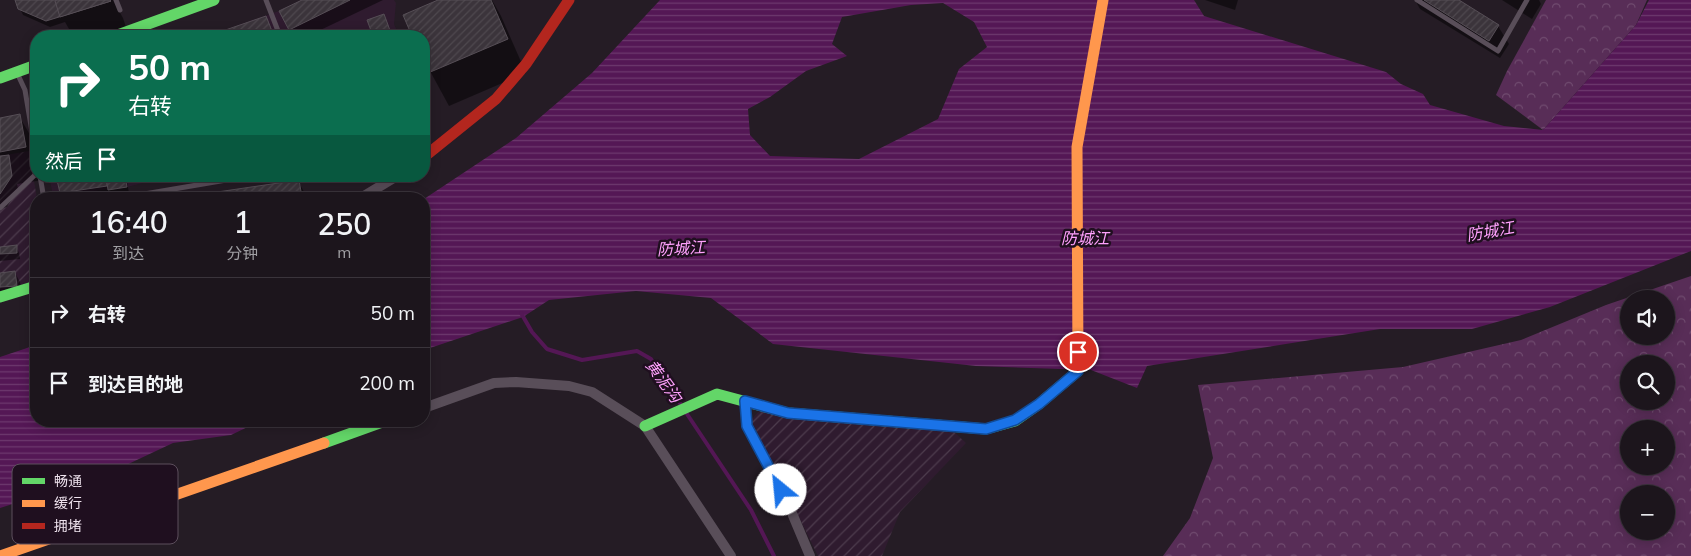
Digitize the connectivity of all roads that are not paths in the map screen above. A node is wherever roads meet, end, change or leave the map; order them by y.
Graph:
1 (116, 0) edge
2 (214, 0) edge
3 (266, 0) edge
4 (569, 0) edge
5 (1103, 0) edge
6 (1417, 0) edge
7 (1527, 0) edge
8 (120, 10) dead end
9 (132, 30) edge
10 (278, 30) edge
11 (30, 67) edge
12 (17, 72) junction
13 (0, 78) edge
14 (30, 120) edge
15 (430, 151) edge
16 (30, 180) edge
17 (215, 182) edge
18 (387, 182) edge
19 (156, 192) edge
20 (371, 192) edge
21 (0, 208) edge
22 (30, 288) edge
23 (0, 297) edge
24 (745, 401) junction
25 (430, 406) edge
26 (644, 426) junction
27 (368, 427) edge
28 (178, 494) edge
29 (34, 544) edge
30 (0, 556) edge
31 (731, 556) edge
32 (810, 556) edge

1 - 8 lane
2 - 9 street
3 - 10 lane
4 - 15 street
5 - 24 street
6 - 7 lane
11 - 12 street
12 - 13 street
12 - 14 lane
16 - 21 lane
17 - 19 lane
18 - 20 street
22 - 23 street
24 - 26 street
24 - 32 street
25 - 26 street
26 - 31 street
27 - 28 street
29 - 30 street

